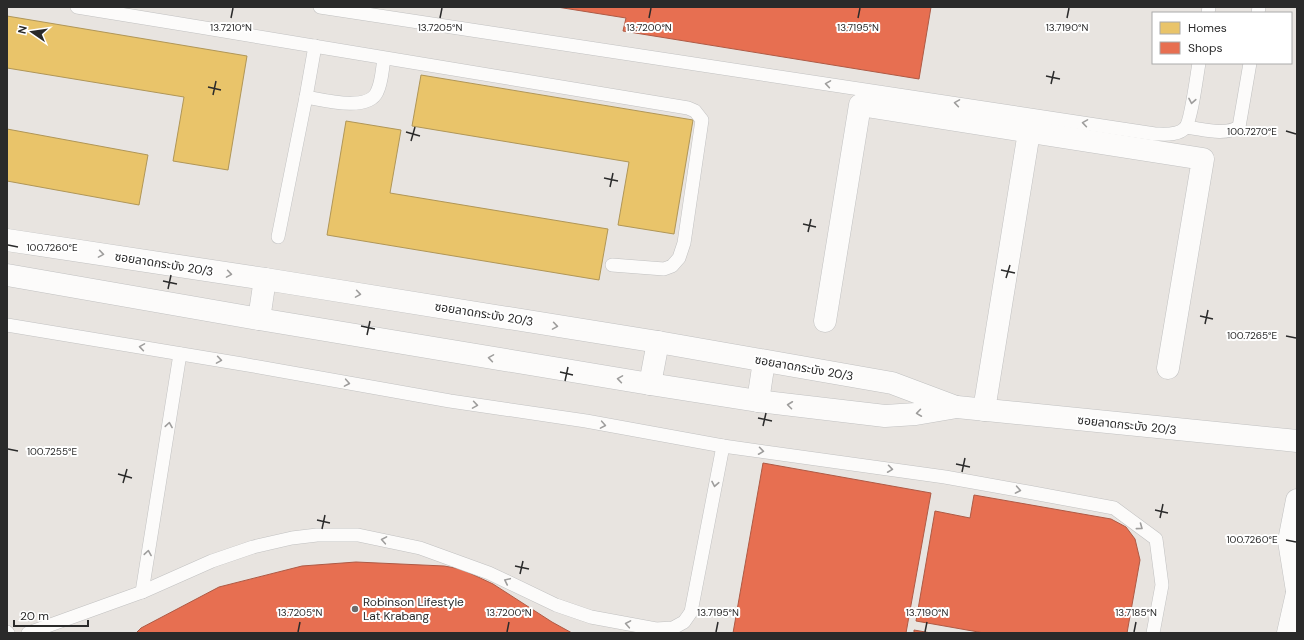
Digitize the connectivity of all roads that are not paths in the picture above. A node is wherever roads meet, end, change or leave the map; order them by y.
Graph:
1 (77, 7) edge
2 (320, 7) edge
3 (315, 46) junction
4 (384, 59) junction
5 (1199, 64) edge
6 (1250, 64) edge
7 (306, 97) junction
8 (1186, 127) junction
9 (1029, 132) junction
10 (278, 237) dead end
11 (13, 241) edge
12 (612, 264) dead end
13 (9, 275) edge
14 (264, 279) junction
15 (259, 319) junction
16 (824, 320) dead end
17 (7, 325) edge
18 (658, 342) junction
19 (180, 354) junction
20 (764, 361) junction
21 (1168, 368) dead end
22 (650, 384) junction
23 (758, 401) junction
24 (958, 407) junction
25 (984, 410) junction
26 (1297, 441) edge
27 (722, 446) junction
28 (1297, 500) edge
29 (142, 592) junction
30 (1297, 592) edge
31 (28, 633) edge
32 (1153, 633) edge
33 (1288, 633) edge

1 - 3 lane
8 -> 2 lane
3 - 4 lane
3 - 7 lane
4 - 7 lane
4 - 12 lane
5 -> 8 lane
6 - 8 lane
7 - 10 lane
9 - 16 street
9 - 21 street
9 - 25 street
11 - 13 street
11 -> 14 street, ซอยลาดกระบัง 20/3
13 - 15 street, ซอยลาดกระบัง 20/3
14 - 15 street
14 -> 18 street, ซอยลาดกระบัง 20/3
22 -> 15 street, ซอยลาดกระบัง 20/3
19 -> 17 lane
18 - 20 street, ซอยลาดกระบัง 20/3
18 - 22 street
19 -> 27 lane
29 -> 19 lane
20 - 23 street
20 - 24 street, ซอยลาดกระบัง 20/3
22 - 23 street, ซอยลาดกระบัง 20/3
24 -> 23 street, ซอยลาดกระบัง 20/3
24 - 25 street, ซอยลาดกระบัง 20/3
25 - 26 street, ซอยลาดกระบัง 20/3
27 -> 29 lane
27 -> 32 lane
28 - 30 street
29 - 31 lane
30 - 33 street

